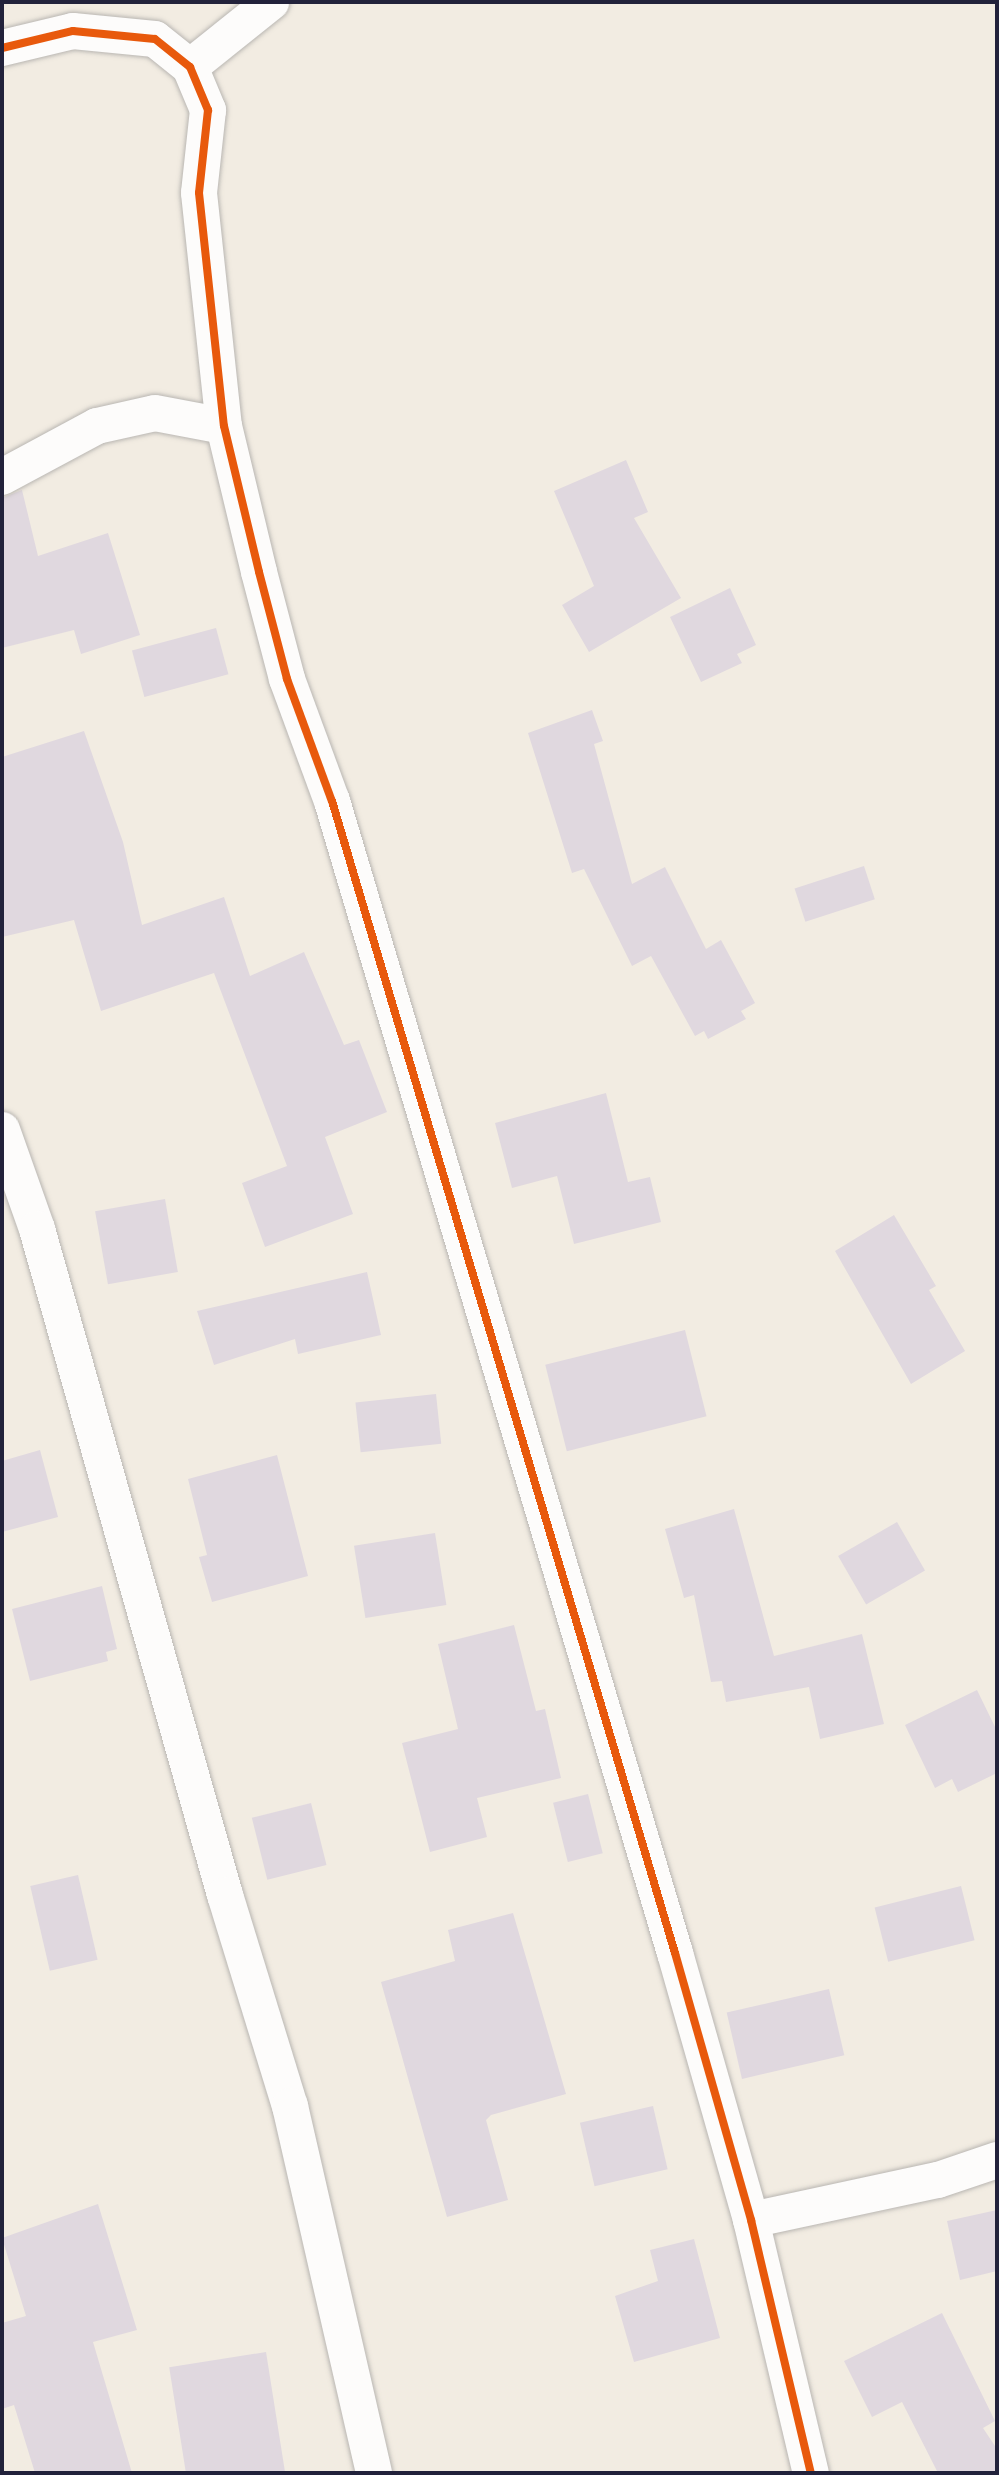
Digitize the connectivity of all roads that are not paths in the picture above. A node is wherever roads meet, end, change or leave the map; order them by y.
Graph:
1 (271, 2) edge
2 (2, 48) edge
3 (190, 67) junction
4 (224, 426) junction
5 (2, 477) edge
6 (2, 1130) edge
7 (997, 2160) edge
8 (751, 2220) junction
9 (374, 2473) edge
10 (811, 2473) edge

1 - 3 street
2 - 3 street
3 - 4 street
4 - 5 street
4 - 8 street
6 - 9 street
7 - 8 street
8 - 10 street

